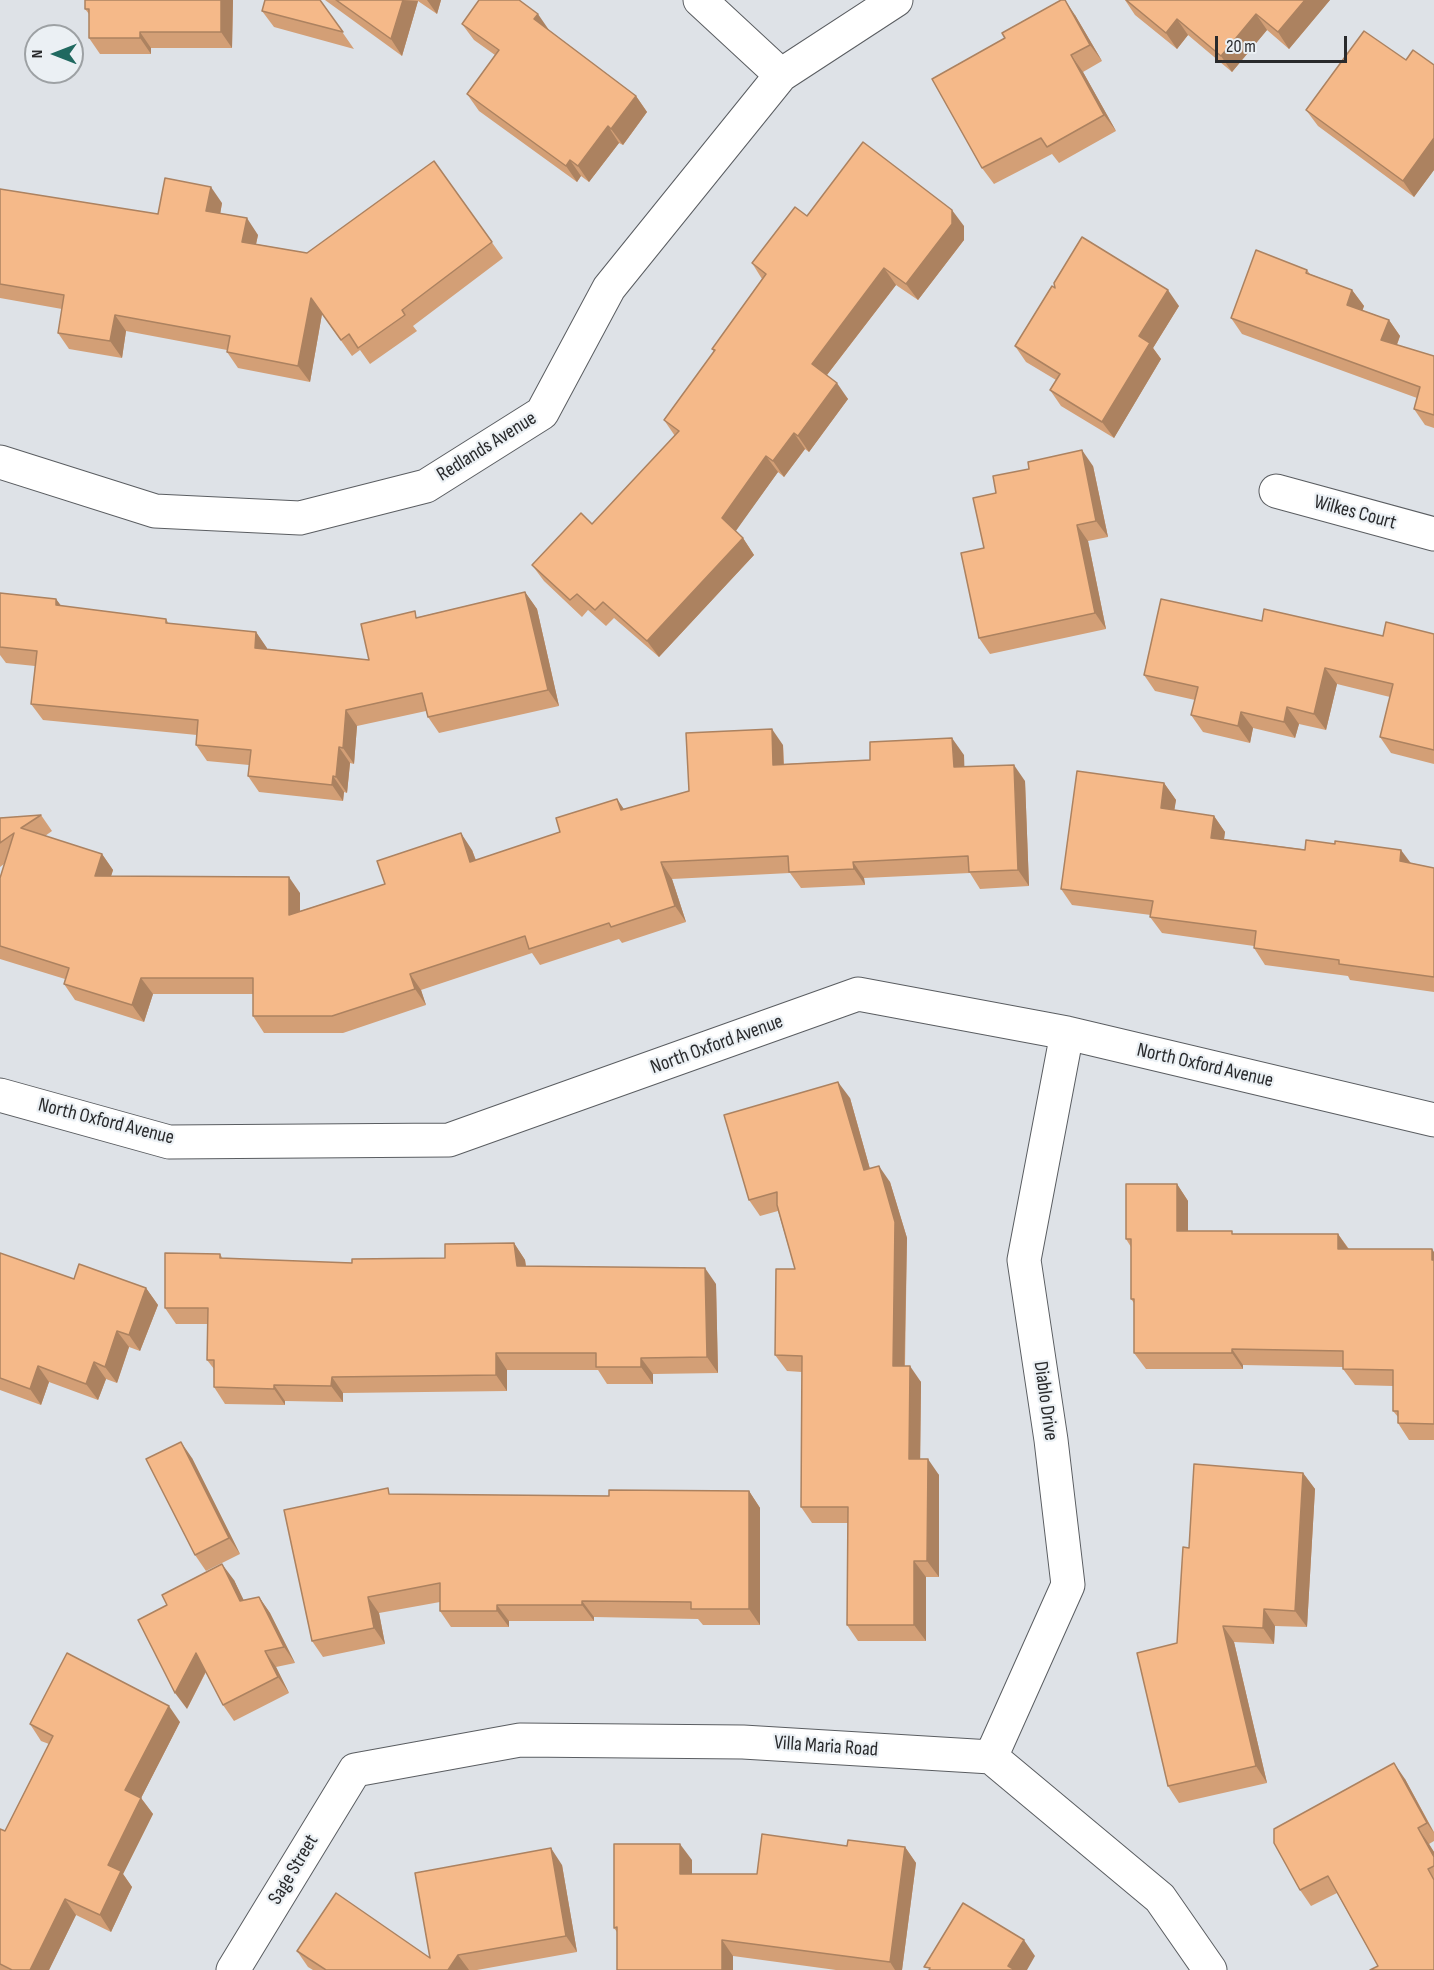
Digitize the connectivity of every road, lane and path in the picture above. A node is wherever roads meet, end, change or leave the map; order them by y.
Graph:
1 (700, 0) edge
2 (896, 0) edge
3 (782, 75) junction
4 (0, 462) edge
5 (1276, 491) dead end
6 (1434, 534) edge
7 (1067, 1033) junction
8 (0, 1095) edge
9 (1434, 1120) edge
10 (991, 1757) junction
11 (355, 1770) joint
12 (233, 1970) edge
13 (1210, 1970) edge

1 - 3 street
2 - 3 street, Redlands Avenue
3 - 4 street, Redlands Avenue
5 - 6 street, Wilkes Court
7 - 8 street, North Oxford Avenue
7 - 9 street, North Oxford Avenue
7 - 10 street, Diablo Drive
10 - 11 street, Villa Maria Road
10 - 13 street
11 - 12 street, Sage Street

